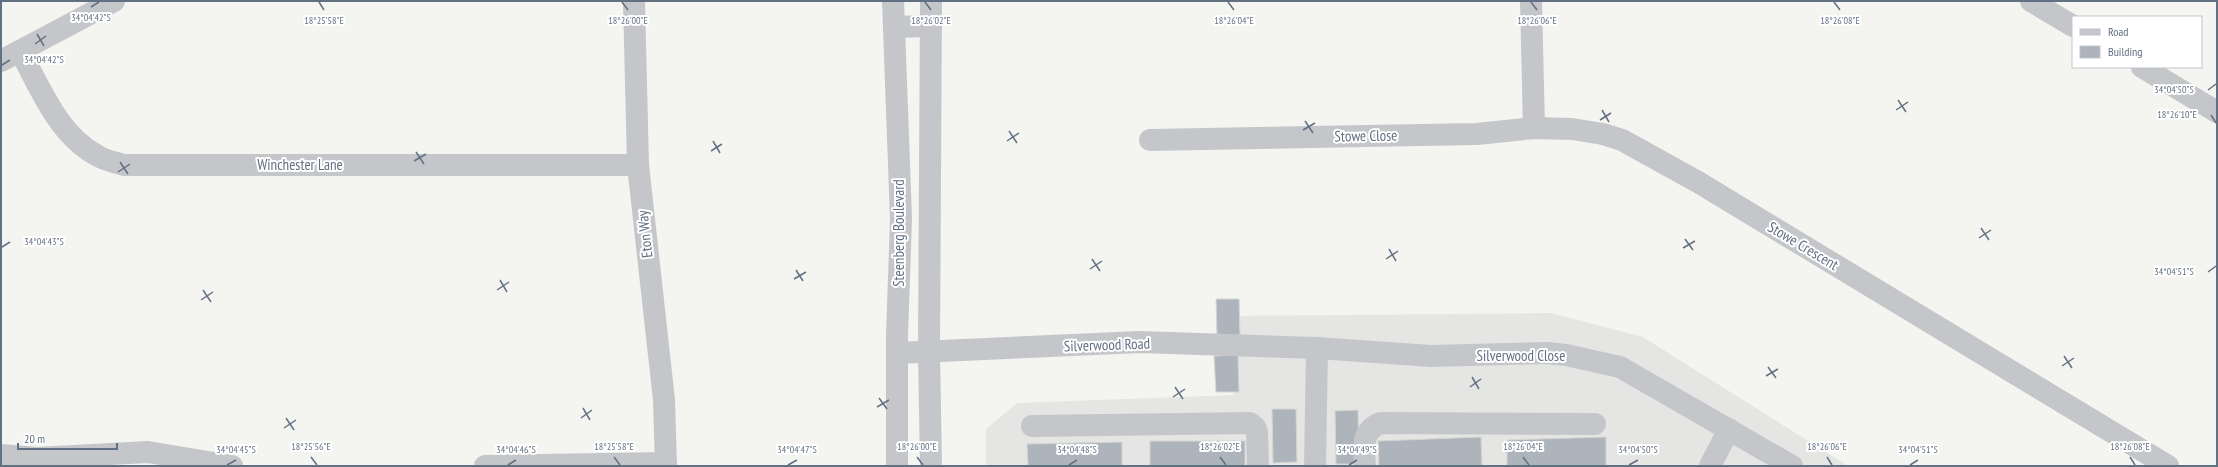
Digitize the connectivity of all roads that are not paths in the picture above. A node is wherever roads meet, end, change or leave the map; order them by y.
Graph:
1 (114, 1) edge
2 (634, 1) edge
3 (893, 1) edge
4 (931, 1) edge
5 (1531, 1) edge
6 (2031, 1) edge
7 (2072, 25) edge
8 (931, 26) junction
9 (894, 28) junction
10 (10, 56) edge
11 (2144, 68) edge
12 (2217, 112) edge
13 (1534, 128) junction
14 (1150, 140) dead end
15 (638, 165) junction
16 (1317, 348) junction
17 (929, 352) junction
18 (897, 353) junction
19 (1595, 424) dead end
20 (1032, 426) dead end
21 (1729, 429) junction
22 (1, 455) edge
23 (666, 464) edge
24 (232, 466) edge
25 (485, 466) edge
26 (897, 466) edge
27 (931, 466) edge
28 (1258, 466) edge
29 (1315, 466) edge
30 (1365, 466) edge
31 (1710, 466) edge
32 (1792, 466) edge
33 (2168, 466) edge

1 - 10 street
2 - 15 street, Eton Way
3 - 9 street, Steenberg Boulevard
4 - 8 street, Steenberg Boulevard
5 - 13 street
6 - 7 street
8 - 9 street
8 - 17 street, Steenberg Boulevard
9 - 18 street, Steenberg Boulevard
10 - 15 street, Winchester Lane
11 - 12 street
13 - 14 street, Stowe Close
13 - 33 street, Stowe Crescent
15 - 23 street, Eton Way
16 - 17 street, Silverwood Road
16 - 21 street, Silverwood Close
16 - 29 street
17 - 18 street, Silverwood Road
17 - 27 street, Steenberg Boulevard
18 - 26 street, Steenberg Boulevard
19 - 30 street
20 - 28 street
21 - 31 street
21 - 32 street, Silverwood Close
22 - 24 street
23 - 25 street

